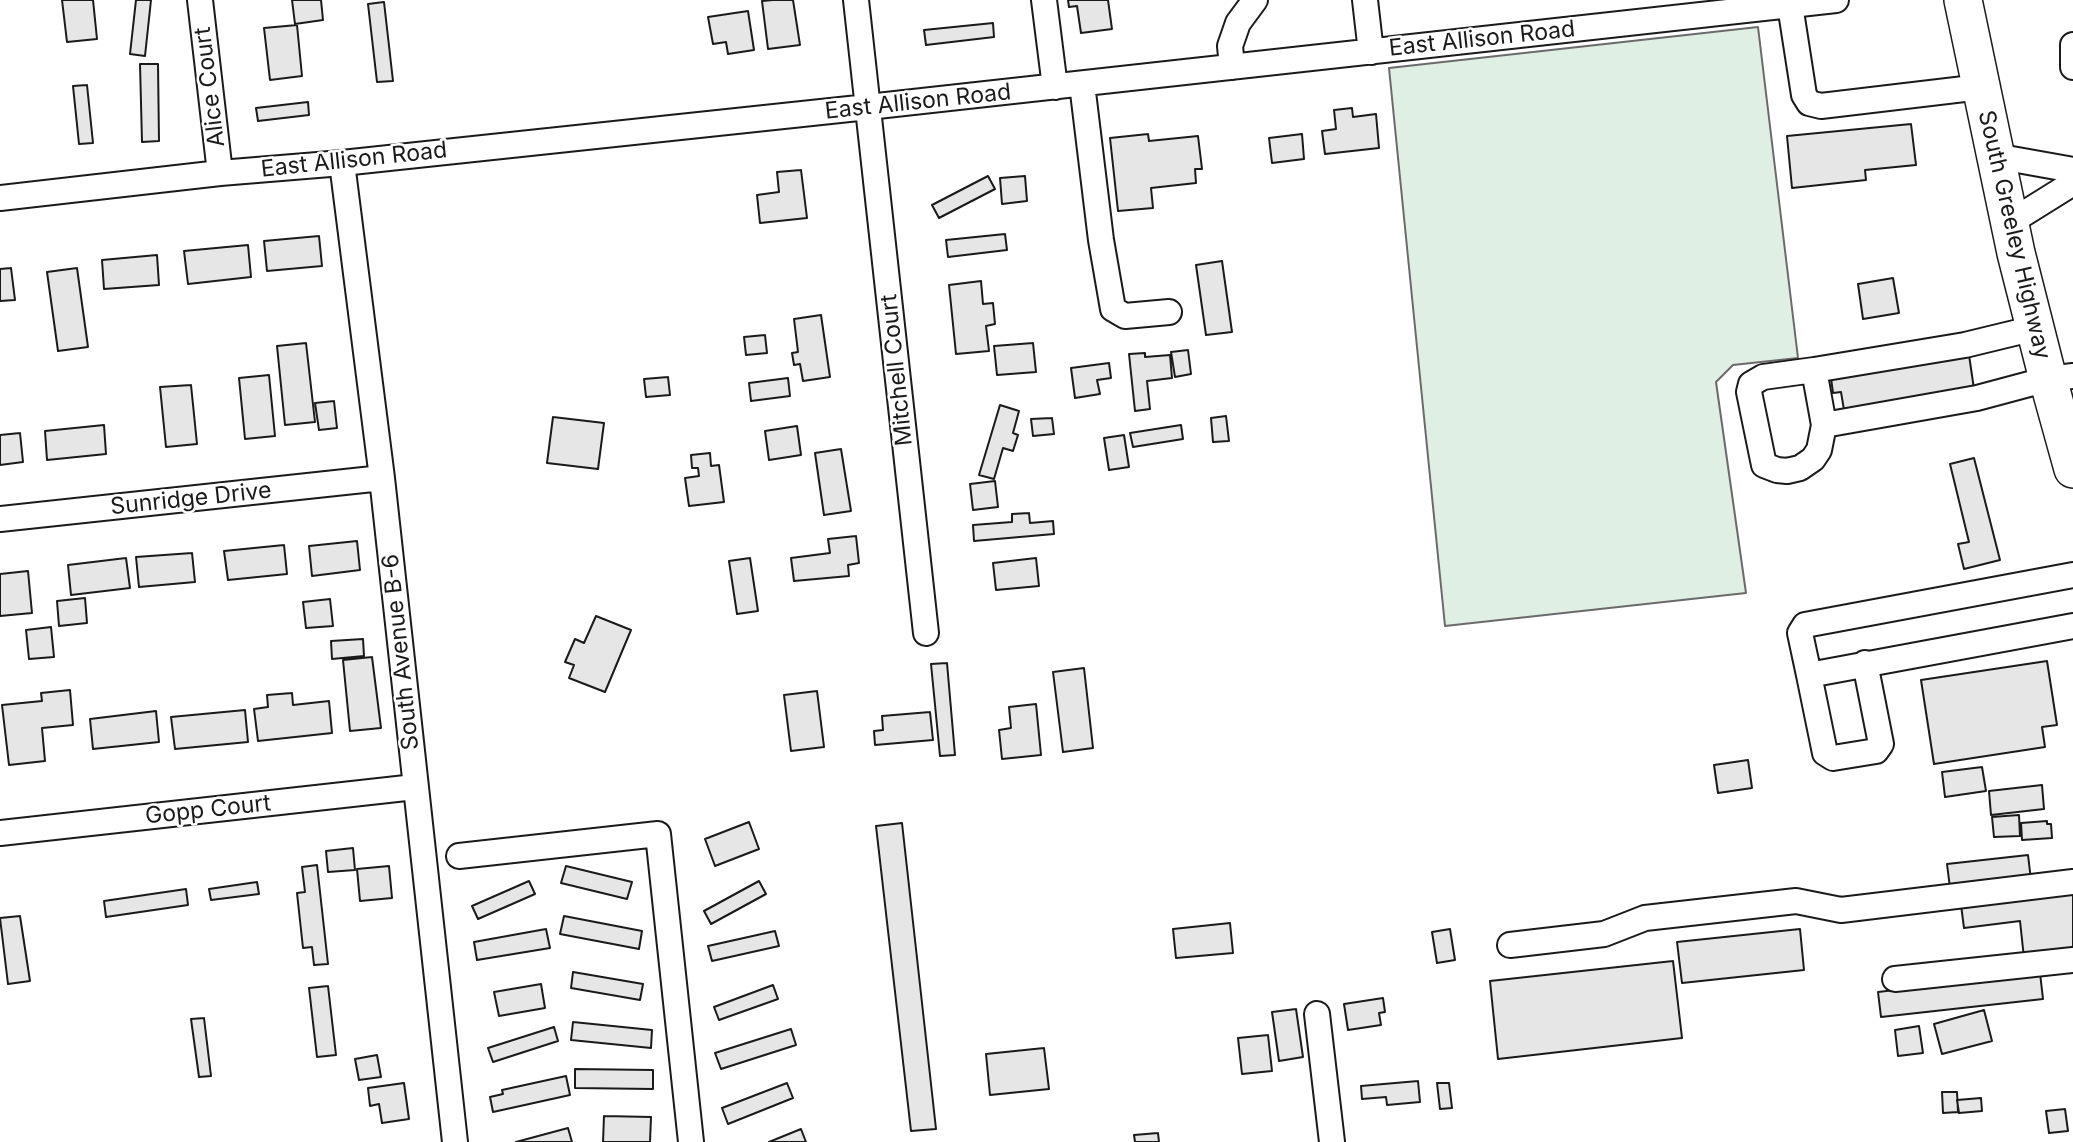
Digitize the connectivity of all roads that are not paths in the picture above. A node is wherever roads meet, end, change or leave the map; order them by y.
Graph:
1 (200, 0) edge
2 (856, 0) edge
3 (1044, 0) edge
4 (1255, 0) edge
5 (1365, 0) edge
6 (1836, 0) edge
7 (1963, 0) edge
8 (1790, 5) junction
9 (1639, 11) edge
10 (2073, 45) edge
11 (1371, 52) junction
12 (2073, 66) edge
13 (1232, 67) junction
14 (1082, 84) junction
15 (1055, 87) junction
16 (1980, 87) junction
17 (868, 107) junction
18 (1995, 156) junction
19 (342, 163) junction
20 (2073, 170) edge
21 (220, 173) junction
22 (2073, 183) edge
23 (0, 198) edge
24 (2010, 223) junction
25 (1169, 312) dead end
26 (2035, 328) junction
27 (1814, 370) junction
28 (2060, 377) edge
29 (1824, 425) junction
30 (2073, 469) edge
31 (382, 478) junction
32 (0, 519) edge
33 (2073, 575) edge
34 (2073, 626) edge
35 (926, 633) dead end
36 (1865, 663) junction
37 (1809, 675) junction
38 (415, 787) junction
39 (0, 833) edge
40 (459, 856) dead end
41 (2073, 882) edge
42 (1510, 945) dead end
43 (2073, 960) edge
44 (1895, 979) dead end
45 (1317, 1014) dead end
46 (455, 1142) edge
47 (691, 1142) edge
48 (1332, 1142) edge

1 - 21 street, Alice Court
2 - 17 street, Mitchell Court
3 - 15 street
4 - 13 street
5 - 11 street
6 - 8 street, East Allison Road
7 - 16 highway, South Greeley Highway
8 - 9 street, East Allison Road
8 - 16 street
9 - 11 street, East Allison Road
10 - 12 street
11 - 13 street, East Allison Road
13 - 14 street, East Allison Road
14 - 15 street, East Allison Road
14 - 25 street
15 - 17 street, East Allison Road
16 - 18 highway, South Greeley Highway
17 - 19 street, East Allison Road
17 - 35 street, Mitchell Court
18 - 20 street
18 - 24 highway, South Greeley Highway
19 - 21 street, East Allison Road
19 - 31 street, South Avenue B-6
21 - 23 street, East Allison Road
22 - 24 street
24 - 26 highway, South Greeley Highway
26 - 27 street
26 - 28 highway, South Greeley Highway
27 - 29 street
27 - 29 street
28 - 29 street
28 - 30 highway, South Greeley Highway
31 - 32 street, Sunridge Drive
31 - 38 street, South Avenue B-6
33 - 37 street
34 - 36 street
36 - 37 street
36 - 37 street
38 - 39 street, Gopp Court
38 - 46 street, South Avenue B-6
40 - 47 street
41 - 42 street
43 - 44 street
45 - 48 street

